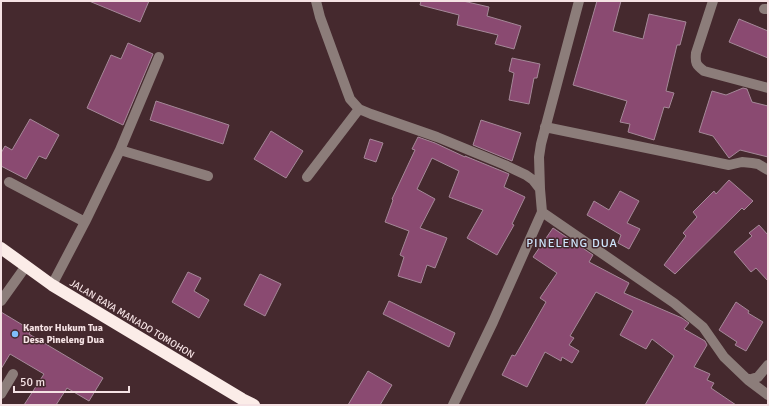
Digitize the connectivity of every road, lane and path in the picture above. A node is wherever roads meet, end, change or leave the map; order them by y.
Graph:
1 (316, 1) edge
2 (579, 1) edge
3 (713, 1) edge
4 (159, 57) dead end
5 (768, 88) edge
6 (359, 109) junction
7 (545, 127) junction
8 (120, 150) junction
9 (768, 170) edge
10 (208, 176) dead end
11 (307, 177) dead end
12 (9, 182) dead end
13 (540, 189) junction
14 (542, 212) junction
15 (85, 222) junction
16 (1, 248) edge
17 (26, 266) junction
18 (52, 285) junction
19 (1, 301) edge
20 (768, 365) edge
21 (13, 374) dead end
22 (748, 380) junction
23 (1, 394) edge
24 (768, 395) edge
25 (240, 402) edge
26 (254, 405) edge
27 (453, 405) edge

1 - 6 street
2 - 7 street
3 - 5 street
4 - 8 street
6 - 11 street
6 - 13 street
7 - 9 street
7 - 13 street
8 - 10 street
8 - 15 street
12 - 15 street
13 - 14 street
14 - 22 street
14 - 27 street
15 - 18 street
16 - 17 highway, JALAN RAYA MANADO TOMOHON
17 - 18 highway, JALAN RAYA MANADO TOMOHON
17 - 19 street
18 - 25 highway, JALAN RAYA MANADO TOMOHON
20 - 22 street
21 - 23 street
22 - 24 street
25 - 26 highway, JALAN RAYA MANADO TOMOHON

